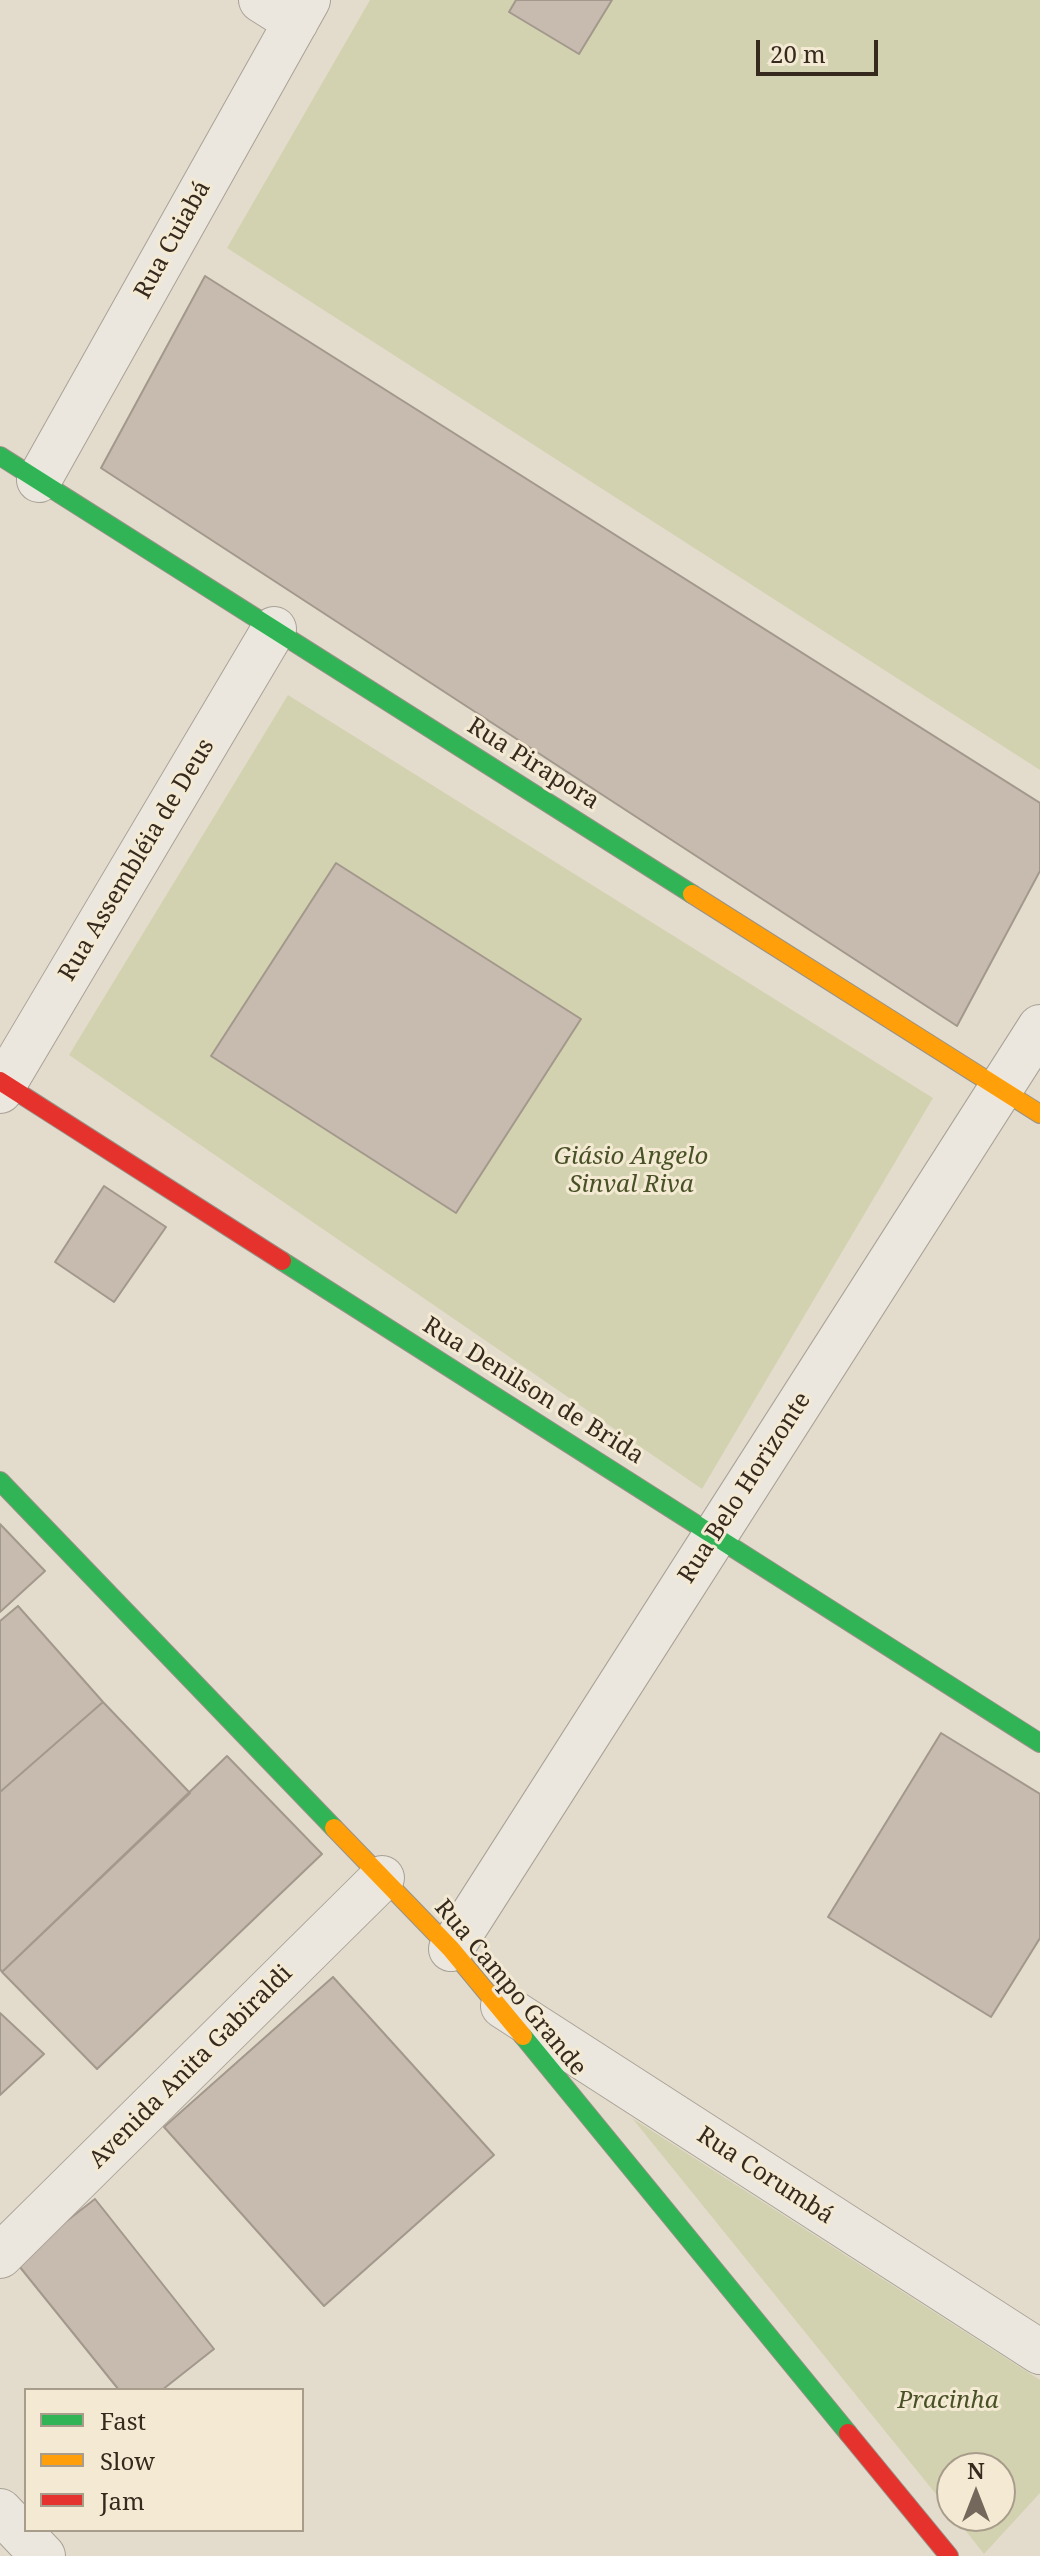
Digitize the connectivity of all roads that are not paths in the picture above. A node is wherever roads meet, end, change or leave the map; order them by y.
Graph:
1 (288, 7) edge
2 (0, 456) edge
3 (39, 480) junction
4 (274, 629) junction
5 (1040, 1027) edge
6 (1, 1085) edge
7 (1001, 1088) junction
8 (1040, 1114) edge
9 (0, 1481) edge
10 (716, 1535) junction
11 (1040, 1743) edge
12 (382, 1878) junction
13 (451, 1949) junction
14 (491, 1999) junction
15 (0, 2256) edge
16 (1040, 2352) edge
17 (0, 2511) edge
18 (43, 2556) edge
19 (949, 2556) edge

1 - 3 street, Rua Cuiabá
2 - 3 street, Rua Pirapora
3 - 4 street, Rua Pirapora
4 - 6 street, Rua Assembléia de Deus
4 - 7 street, Rua Pirapora
5 - 7 street, Rua Belo Horizonte
6 - 10 street, Rua Denilson de Brida
7 - 8 street, Rua Pirapora
7 - 10 street, Rua Belo Horizonte
9 - 12 street, Rua Campo Grande
10 - 11 street, Rua Denilson de Brida
10 - 13 street, Rua Belo Horizonte
12 - 13 street, Rua Campo Grande
12 - 15 street, Avenida Anita Gabiraldi
13 - 14 street, Rua Campo Grande
14 - 16 street, Rua Corumbá
14 - 19 street, Rua Campo Grande
17 - 18 street

